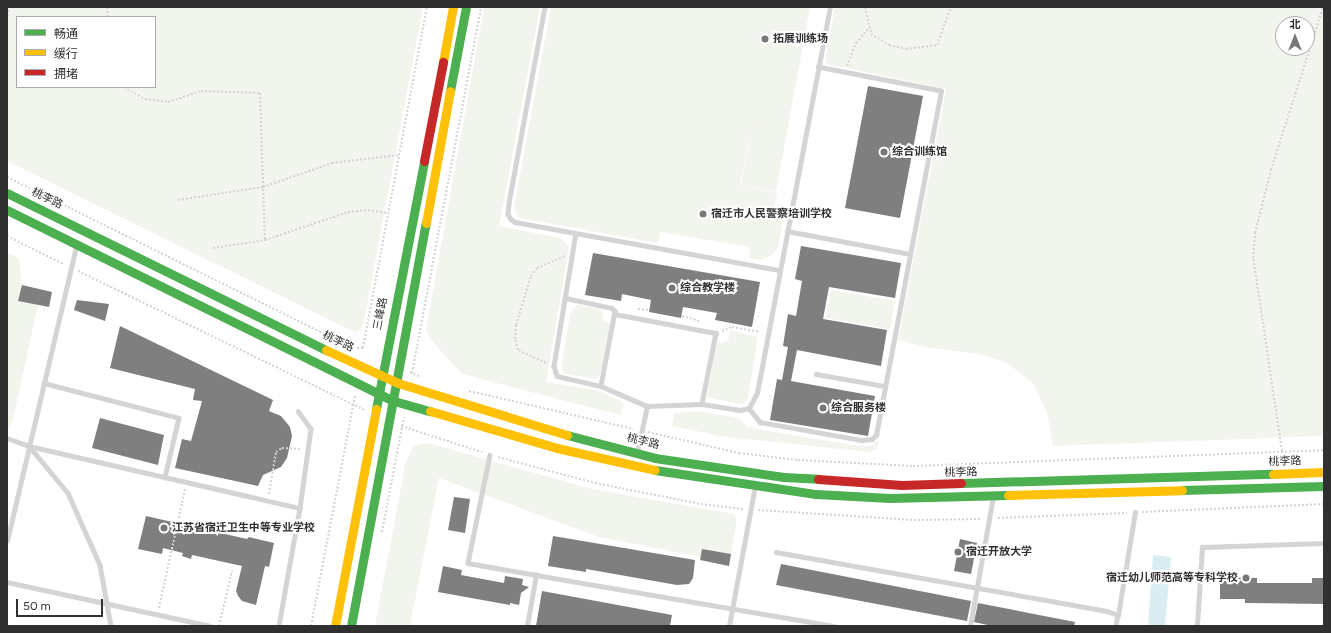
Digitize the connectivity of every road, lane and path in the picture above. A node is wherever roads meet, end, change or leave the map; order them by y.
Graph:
1 (10, 7) edge
2 (427, 7) edge
3 (453, 7) edge
4 (466, 7) edge
5 (481, 7) edge
6 (545, 7) edge
7 (830, 7) edge
8 (865, 7) edge
9 (951, 7) edge
10 (1322, 7) edge
11 (7, 16) edge
12 (868, 29) junction
13 (818, 67) junction
14 (843, 72) junction
15 (126, 88) edge
16 (399, 155) junction
17 (7, 177) edge
18 (263, 187) junction
19 (7, 193) edge
20 (178, 200) dead end
21 (7, 210) edge
22 (388, 213) junction
23 (787, 231) junction
24 (576, 233) junction
25 (265, 240) junction
26 (76, 244) junction
27 (213, 248) dead end
28 (573, 254) junction
29 (910, 254) junction
30 (779, 270) junction
31 (566, 298) junction
32 (616, 314) junction
33 (716, 333) junction
34 (768, 333) junction
35 (363, 348) junction
36 (360, 366) junction
37 (554, 366) junction
38 (816, 374) dead end
39 (382, 376) junction
40 (44, 383) junction
41 (357, 383) junction
42 (398, 383) junction
43 (410, 386) junction
44 (601, 386) junction
45 (885, 386) junction
46 (378, 393) junction
47 (394, 401) junction
48 (702, 404) junction
49 (406, 405) junction
50 (647, 406) junction
51 (749, 408) junction
52 (298, 411) dead end
53 (7, 438) edge
54 (29, 446) junction
55 (309, 450) junction
56 (1282, 451) dead end
57 (637, 453) junction
58 (490, 455) dead end
59 (634, 466) junction
60 (1324, 472) edge
61 (758, 473) junction
62 (165, 477) junction
63 (186, 482) junction
64 (755, 486) junction
65 (1324, 486) edge
66 (993, 496) junction
67 (268, 501) junction
68 (300, 508) junction
69 (1135, 512) dead end
70 (382, 534) dead end
71 (7, 541) edge
72 (1324, 542) edge
73 (776, 552) dead end
74 (232, 571) dead end
75 (536, 575) junction
76 (7, 582) edge
77 (977, 588) junction
78 (107, 603) junction
79 (733, 607) junction
80 (158, 615) junction
81 (1118, 615) junction
82 (111, 626) edge
83 (210, 626) edge
84 (219, 626) edge
85 (279, 626) edge
86 (311, 626) edge
87 (335, 626) edge
88 (351, 626) edge
89 (527, 626) edge
90 (729, 626) edge
91 (835, 626) edge
92 (970, 626) edge
93 (1116, 626) edge
94 (1197, 626) edge

1 - 11 path
2 - 16 path
3 - 39 main road, 三峰路
4 - 42 main road
5 - 43 path
6 - 24 lane
7 - 13 lane
8 - 12 path
9 - 12 path
10 - 56 path
12 - 14 path
13 - 14 lane
13 - 23 lane
14 - 29 lane
15 - 18 path
16 - 18 path
16 - 22 path
17 - 35 path
18 - 20 path
18 - 25 path
19 - 36 main road, 桃李路
21 - 26 main road
22 - 25 path
22 - 35 path
23 - 29 lane
23 - 30 lane
24 - 28 lane
24 - 30 lane
25 - 27 path
26 - 40 lane
26 - 41 main road
28 - 31 lane
28 - 37 path
29 - 45 lane
30 - 34 lane
31 - 32 lane
31 - 37 lane
32 - 33 lane
32 - 44 lane
33 - 34 path
33 - 48 lane
34 - 51 lane
35 - 36 path
36 - 39 main road, 桃李路
37 - 44 lane
38 - 45 lane
39 - 42 main road, 桃李路
39 - 46 main road, 三峰路
40 - 54 lane
40 - 62 lane
41 - 46 main road
41 - 86 path
42 - 43 main road, 桃李路
42 - 47 main road
43 - 57 main road, 桃李路
44 - 50 lane
45 - 51 lane
46 - 47 main road
46 - 87 main road, 三峰路
47 - 49 main road
47 - 88 main road
48 - 50 lane
48 - 51 lane
49 - 59 main road
49 - 70 path
50 - 57 lane
52 - 55 lane
53 - 54 lane
54 - 62 lane
54 - 71 lane
54 - 78 lane
55 - 67 path
55 - 68 lane
57 - 59 lane
57 - 61 main road, 桃李路
58 - 75 lane
59 - 64 main road
60 - 61 main road, 桃李路
61 - 64 lane
62 - 63 lane
63 - 67 lane
63 - 80 path
64 - 66 main road
64 - 79 lane
65 - 66 main road
66 - 77 lane
67 - 68 lane
68 - 85 lane
69 - 81 lane
72 - 94 lane
73 - 77 lane
74 - 84 path
75 - 79 lane
75 - 89 lane
76 - 78 lane
77 - 81 lane
77 - 92 lane
78 - 80 lane
78 - 82 lane
79 - 90 lane
79 - 91 lane
80 - 83 lane
81 - 93 lane

